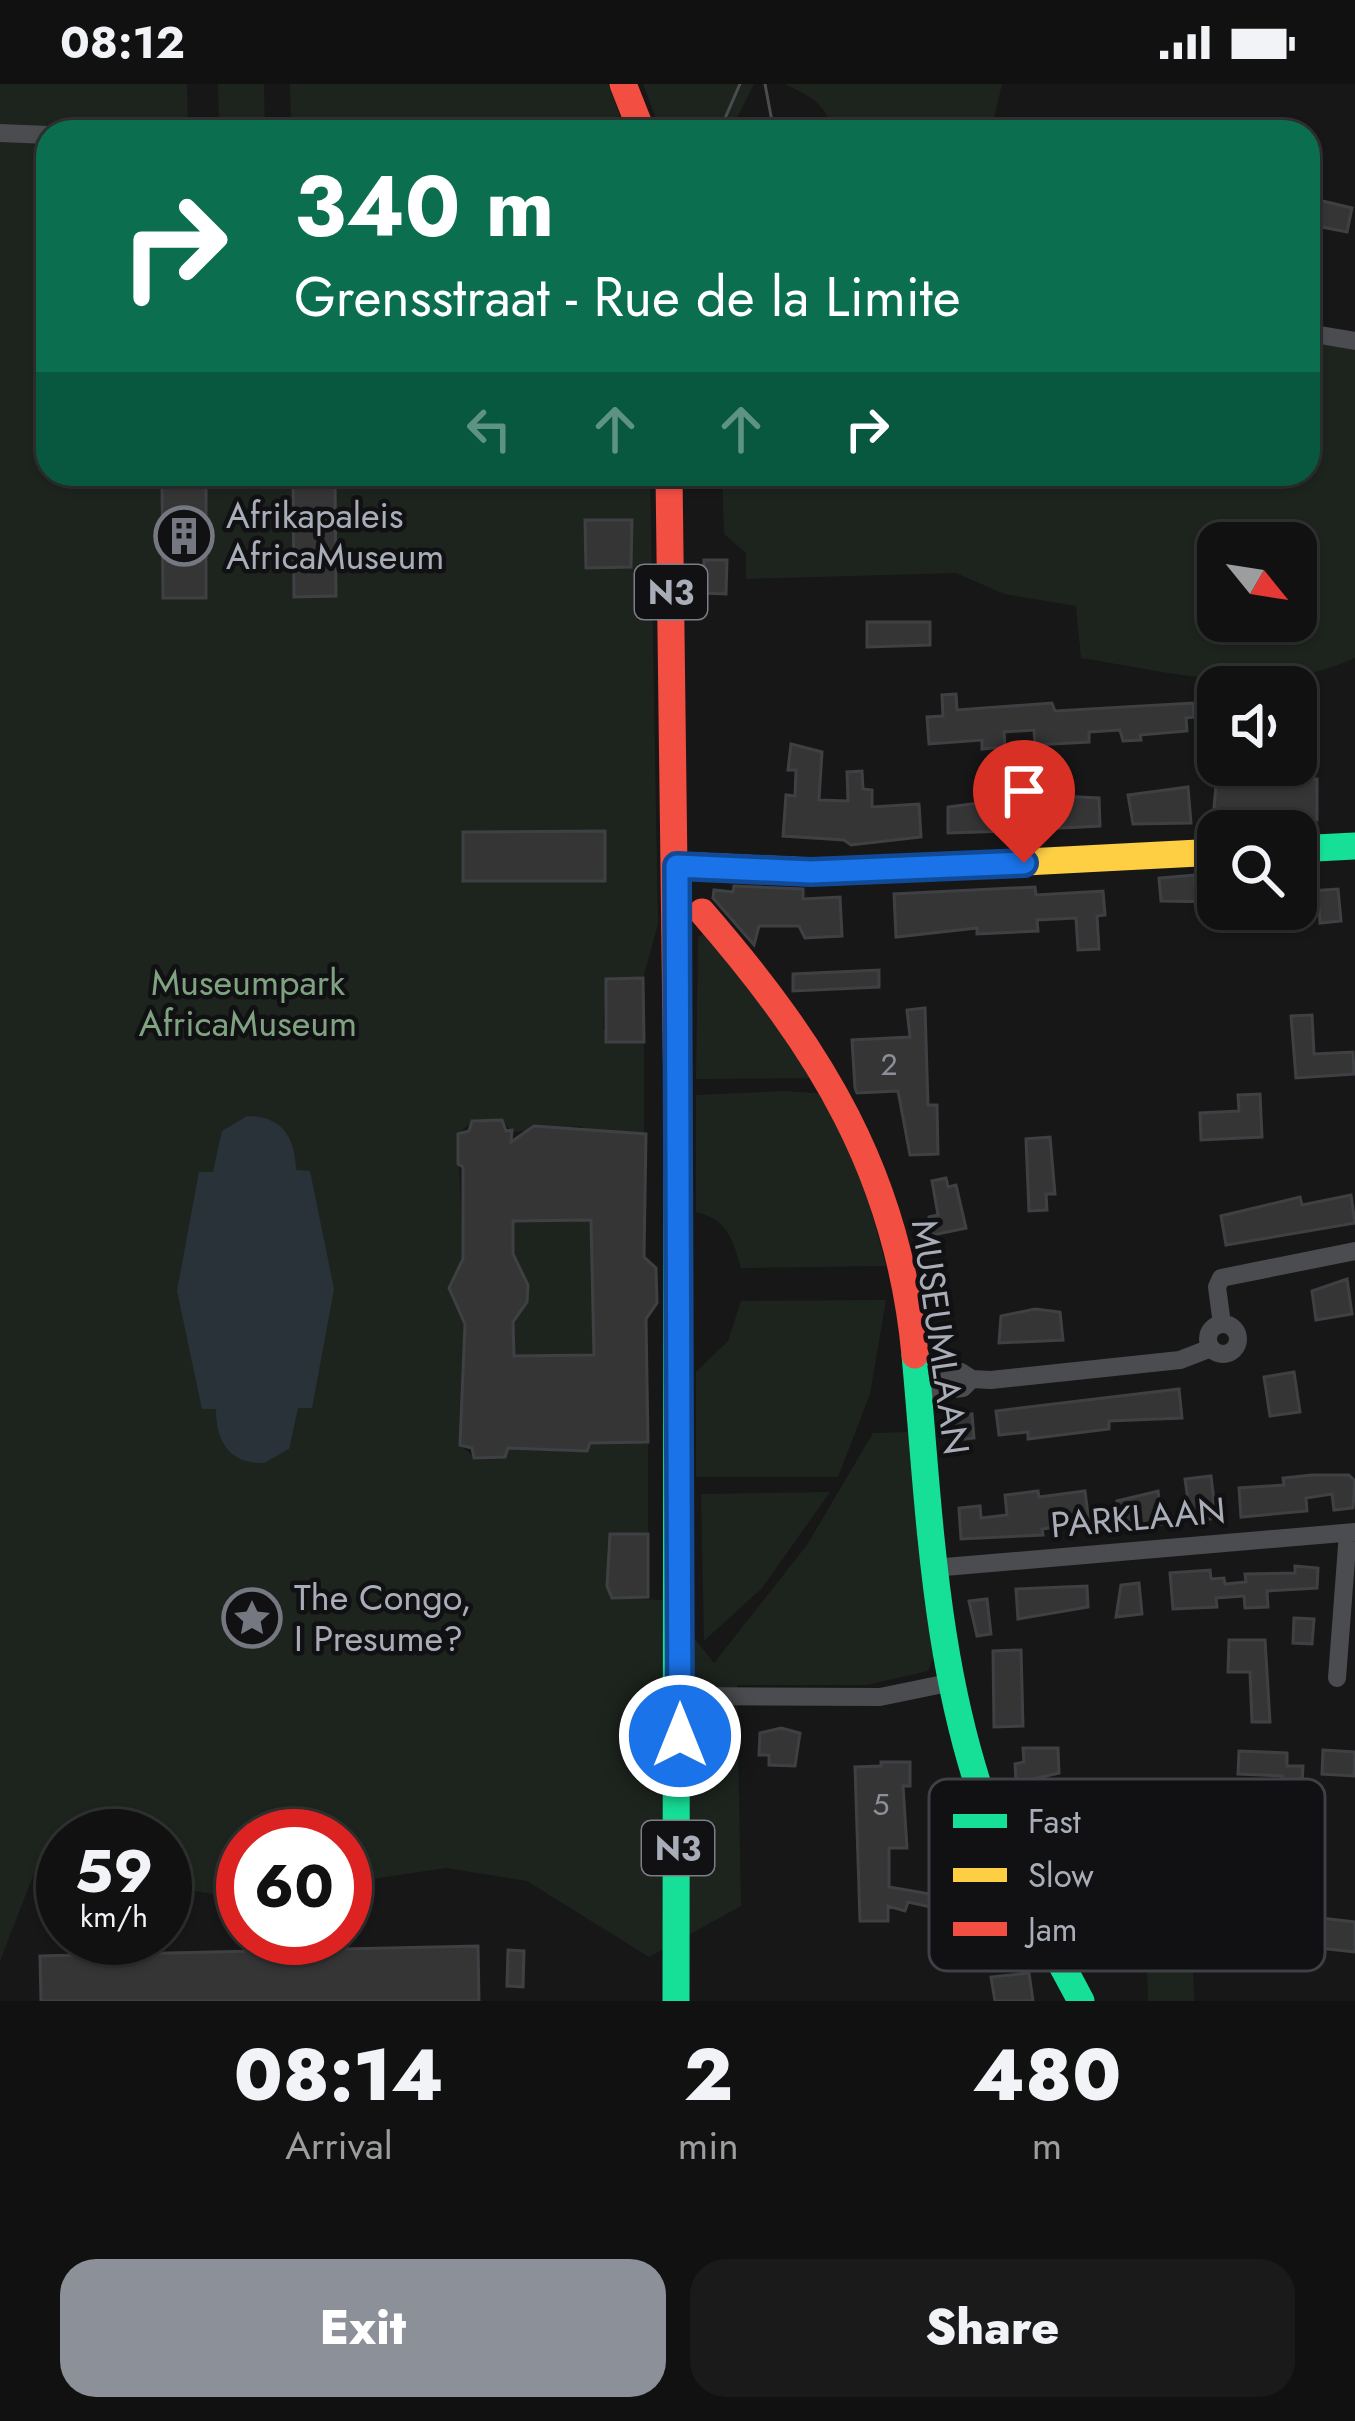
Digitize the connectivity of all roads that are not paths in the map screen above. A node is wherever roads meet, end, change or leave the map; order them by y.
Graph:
1 (623, 84) edge
2 (637, 120) edge
3 (0, 134) edge
4 (36, 135) edge
5 (1320, 335) edge
6 (1355, 341) edge
7 (669, 486) edge
8 (1355, 846) edge
9 (1317, 848) edge
10 (1197, 853) edge
11 (677, 866) junction
12 (702, 912) dead end
13 (1355, 1251) edge
14 (915, 1385) junction
15 (1352, 1533) edge
16 (933, 1568) junction
17 (1337, 1678) dead end
18 (952, 1682) junction
19 (680, 1696) junction
20 (977, 1779) edge
21 (1066, 1971) edge
22 (676, 2001) edge
23 (1081, 2001) edge

1 - 2 street
3 - 4 street
5 - 6 street
7 - 11 street, N3
8 - 9 street
10 - 11 street
11 - 19 street, N3
12 - 14 street, MUSEUMLAAN
13 - 14 street
14 - 16 street, MUSEUMLAAN
15 - 16 street, PARKLAAN
15 - 17 street, PARKLAAN
16 - 18 street, MUSEUMLAAN
18 - 19 street
18 - 20 street, MUSEUMLAAN
19 - 22 street, N3
21 - 23 street, MUSEUMLAAN

